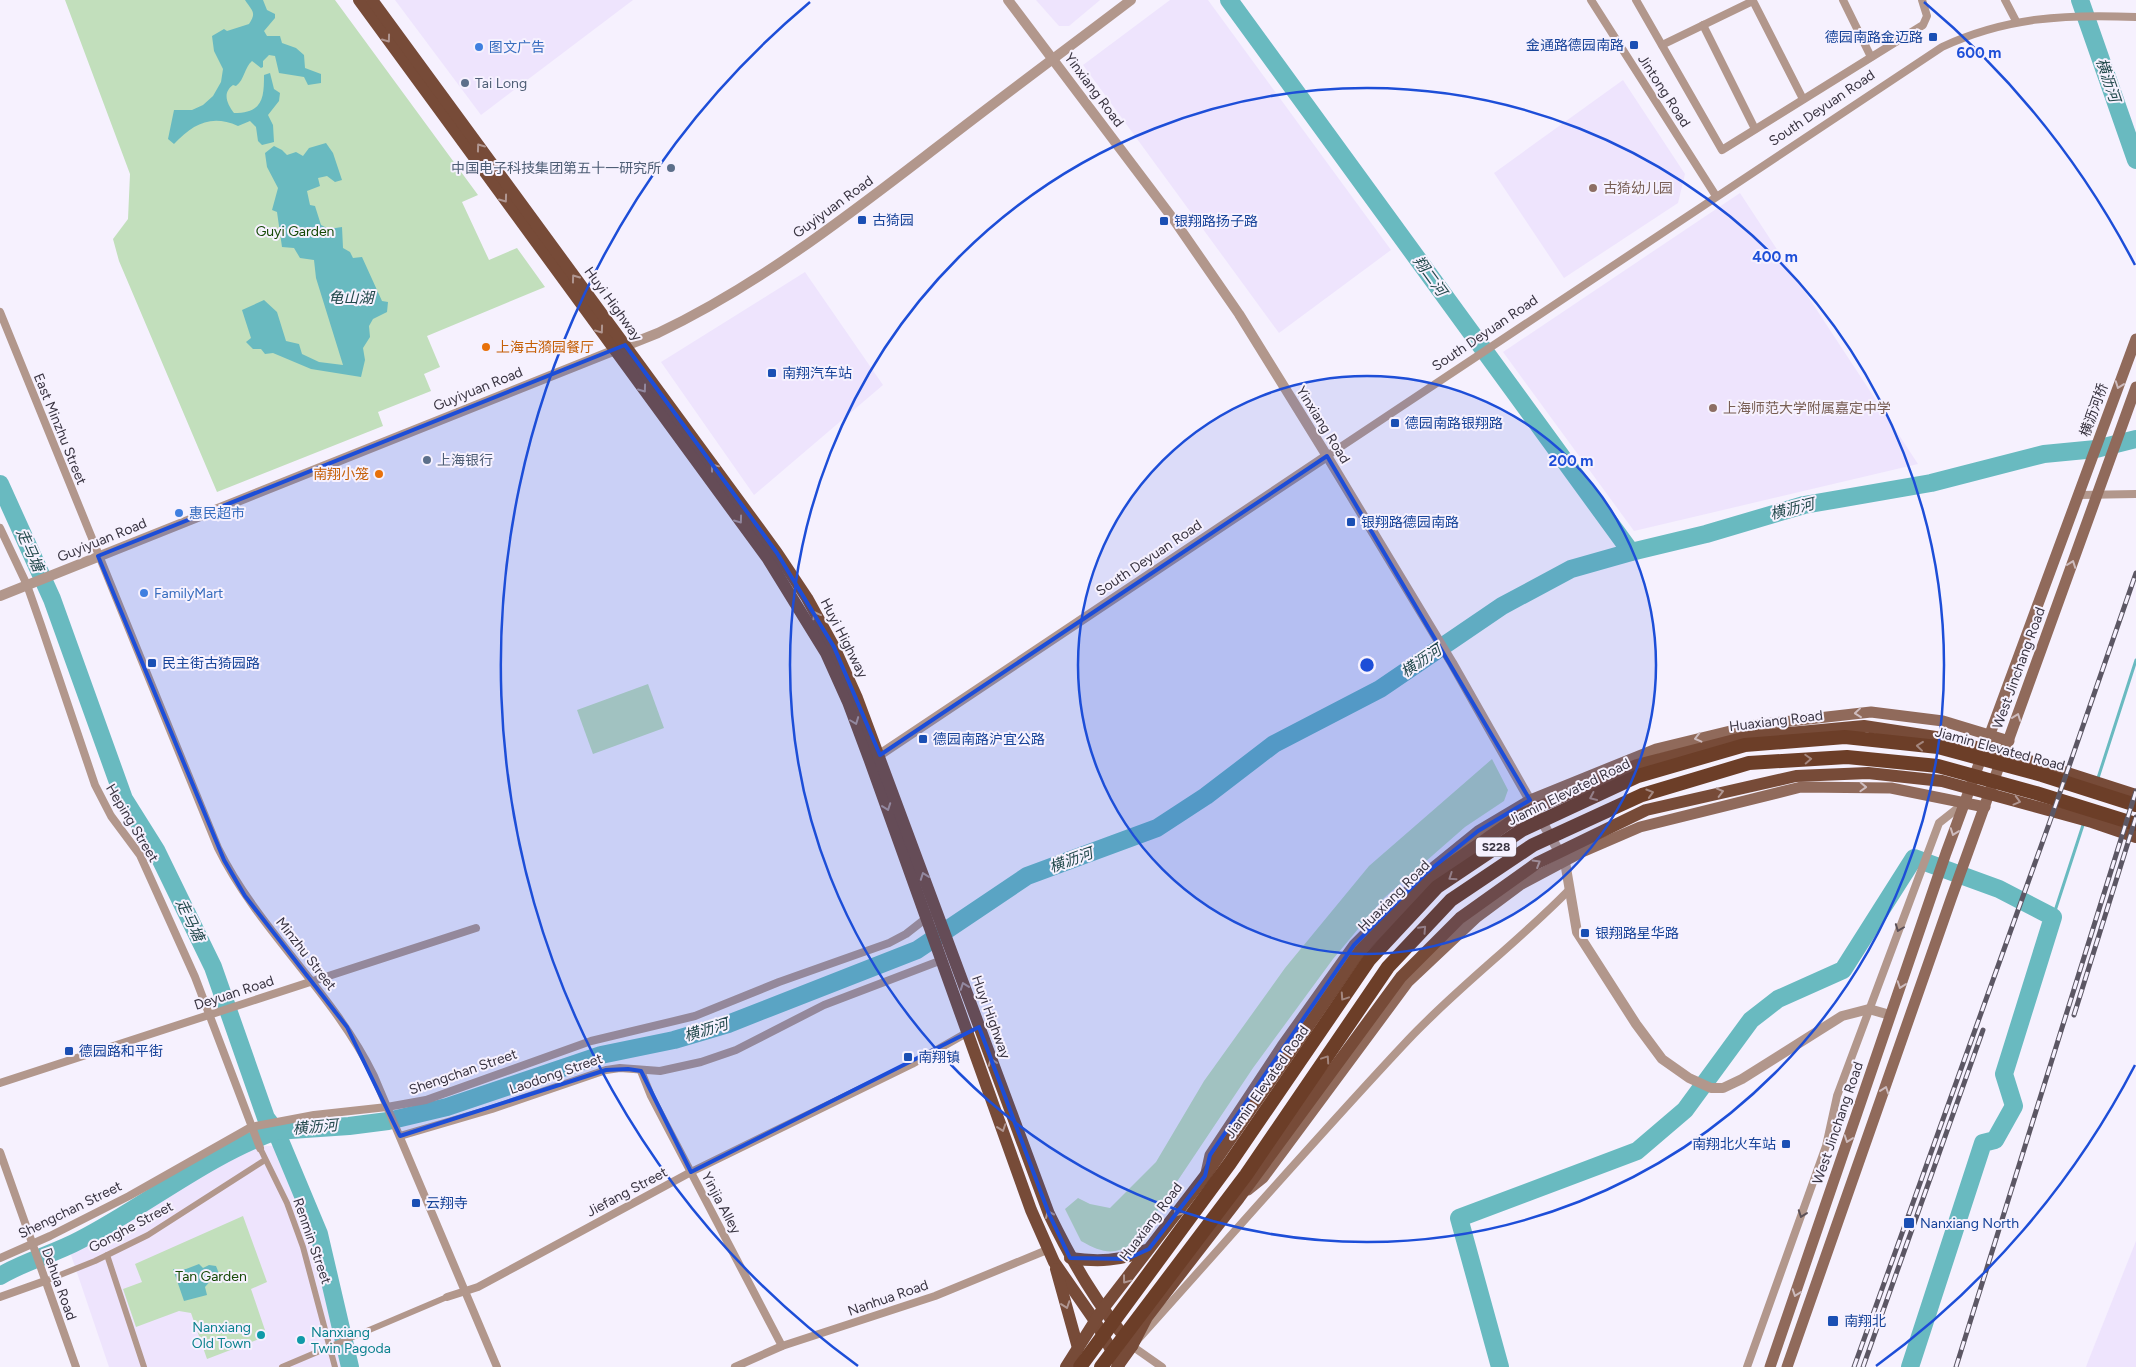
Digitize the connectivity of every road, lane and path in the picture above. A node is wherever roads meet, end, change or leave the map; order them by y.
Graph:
1 (359, 0) edge
2 (372, 0) edge
3 (1008, 0) edge
4 (1131, 0) edge
5 (1590, 0) edge
6 (1636, 0) edge
7 (1843, 0) edge
8 (1922, 0) edge
9 (2005, 0) edge
10 (1741, 3) edge
11 (2136, 17) edge
12 (2016, 21) junction
13 (1703, 25) junction
14 (1662, 45) junction
15 (1871, 56) junction
16 (1053, 58) junction
17 (1803, 99) junction
18 (1755, 129) junction
19 (1716, 196) junction
20 (0, 312) edge
21 (2136, 339) edge
22 (620, 347) junction
23 (2136, 387) edge
24 (1327, 456) junction
25 (2099, 490) junction
26 (2080, 493) junction
27 (2136, 494) edge
28 (0, 528) edge
29 (98, 556) junction
30 (29, 584) junction
31 (0, 596) edge
32 (1990, 733) junction
33 (2009, 741) junction
34 (875, 758) junction
35 (2136, 795) edge
36 (1530, 800) junction
37 (1965, 802) junction
38 (2136, 804) edge
39 (1985, 807) junction
40 (2136, 824) edge
41 (2136, 837) edge
42 (1565, 862) junction
43 (1568, 891) junction
44 (934, 919) junction
45 (476, 928) dead end
46 (943, 952) junction
47 (312, 982) junction
48 (1869, 1009) junction
49 (210, 1015) junction
50 (1890, 1015) junction
51 (973, 1029) junction
52 (641, 1071) junction
53 (0, 1083) edge
54 (387, 1107) junction
55 (251, 1128) junction
56 (400, 1136) junction
57 (260, 1148) joint
58 (0, 1152) edge
59 (265, 1160) junction
60 (691, 1172) junction
61 (1205, 1176) junction
62 (1239, 1198) junction
63 (31, 1243) junction
64 (1149, 1249) junction
65 (1048, 1250) junction
66 (107, 1254) junction
67 (0, 1258) edge
68 (1070, 1258) junction
69 (1054, 1262) junction
70 (45, 1281) junction
71 (465, 1291) junction
72 (0, 1297) edge
73 (447, 1297) joint
74 (1099, 1316) junction
75 (782, 1346) junction
76 (1132, 1346) junction
77 (330, 1347) junction
78 (1078, 1348) junction
79 (1118, 1365) edge
80 (76, 1367) edge
81 (144, 1367) edge
82 (282, 1367) edge
83 (335, 1367) edge
84 (497, 1367) edge
85 (736, 1367) edge
86 (1066, 1367) edge
87 (1080, 1367) edge
88 (1101, 1367) edge
89 (1162, 1367) edge
90 (1747, 1367) edge
91 (1770, 1367) edge
92 (1787, 1367) edge

1 -> 22 main road, Huyi Highway
22 -> 2 main road, Huyi Highway
3 - 16 street, Yinxiang Road
4 - 16 street, Guyiyuan Road
5 - 19 street, Jintong Road
6 - 14 street
7 - 15 street
8 - 15 street
9 - 12 street
10 - 13 street
10 - 17 street
11 - 12 street, South Deyuan Road
12 - 19 street, South Deyuan Road
13 - 14 street
13 - 18 street
14 - 18 street
15 - 17 street
16 - 22 street, Guyiyuan Road
16 - 24 street, Yinxiang Road
17 - 18 street
19 - 24 street, South Deyuan Road
20 - 29 street, East Minzhu Street
21 -> 26 main road, 横沥河桥
22 - 29 street, Guyiyuan Road
22 - 34 main road, Huyi Highway
23 - 25 main road
24 - 34 street, South Deyuan Road
24 - 36 street, Yinxiang Road
25 - 26 street
25 - 27 street
33 -> 25 main road, West Jinchang Road
26 - 32 main road, West Jinchang Road
28 - 30 street, Heping Street
29 - 30 street, Guyiyuan Road
29 - 47 street, Minzhu Street
30 - 31 street, Guyiyuan Road
30 - 49 street, Heping Street
32 - 33 main road
32 -> 36 main road
32 - 37 main road, West Jinchang Road
33 - 39 main road, West Jinchang Road
34 - 44 main road, Huyi Highway
35 - 61 main road, Huaxiang Road
36 - 42 street, Yinxiang Road
36 - 61 main road
37 - 39 main road
42 -> 37 main road
37 -> 48 street
37 -> 50 main road, West Jinchang Road
38 -> 87 highway, Jiamin Elevated Road / S228
92 -> 39 main road, West Jinchang Road
88 -> 40 highway, S228
62 -> 41 main road
42 - 43 street, Yinxiang Road
42 - 62 main road
43 - 48 street, Yinxiang Road
43 - 76 street
44 - 46 main road, Huyi Highway
44 - 54 street, Shengchan Street
45 - 47 street, Deyuan Road
46 - 51 main road, Huyi Highway
46 - 52 street, Laodong Street
47 - 49 street, Deyuan Road
47 - 54 street, Minzhu Street
48 - 50 street
48 -> 90 street
49 - 53 street, Deyuan Road
49 - 55 street, Heping Street
50 -> 91 main road, West Jinchang Road
51 - 60 street, Jiefang Street
51 -> 65 main road, Huyi Highway
68 -> 51 main road, Huyi Highway
52 - 56 street, Laodong Street
52 - 60 street, Yinjia Alley
54 - 55 street, Shengchan Street
54 - 56 street, Minzhu Street
55 - 57 street, Renmin Street
55 - 63 street, Shengchan Street
56 - 71 street, Minzhu Street
57 - 59 street, Renmin Street
58 - 63 street, Dehua Road
59 - 66 street, Gonghe Street
59 - 77 street, Renmin Street
60 - 71 street, Jiefang Street
60 - 75 street, Yinjia Alley
61 -> 64 main road, Huaxiang Road
62 - 76 main road
63 - 67 street, Shengchan Street
63 - 70 street, Dehua Road
64 - 68 main road
64 -> 74 main road, Huaxiang Road
65 - 69 main road, Huyi Highway
65 - 75 street, Nanhua Road
66 - 70 street, Gonghe Street
66 - 81 street
68 - 74 main road, Huyi Highway
69 - 74 main road, Huyi Highway
69 -> 78 main road
70 - 72 street, Gonghe Street
70 - 80 street, Dehua Road
71 - 73 street, Jiefang Street
71 - 84 street, Minzhu Street
73 - 77 street, Jiefang Street
74 - 76 main road, Huyi Highway
74 - 78 main road
74 - 79 main road
75 - 85 street, Nanhua Road
76 - 79 main road
76 - 89 street
77 - 82 street, Jiefang Street
77 - 83 street, Renmin Street
78 - 86 main road

